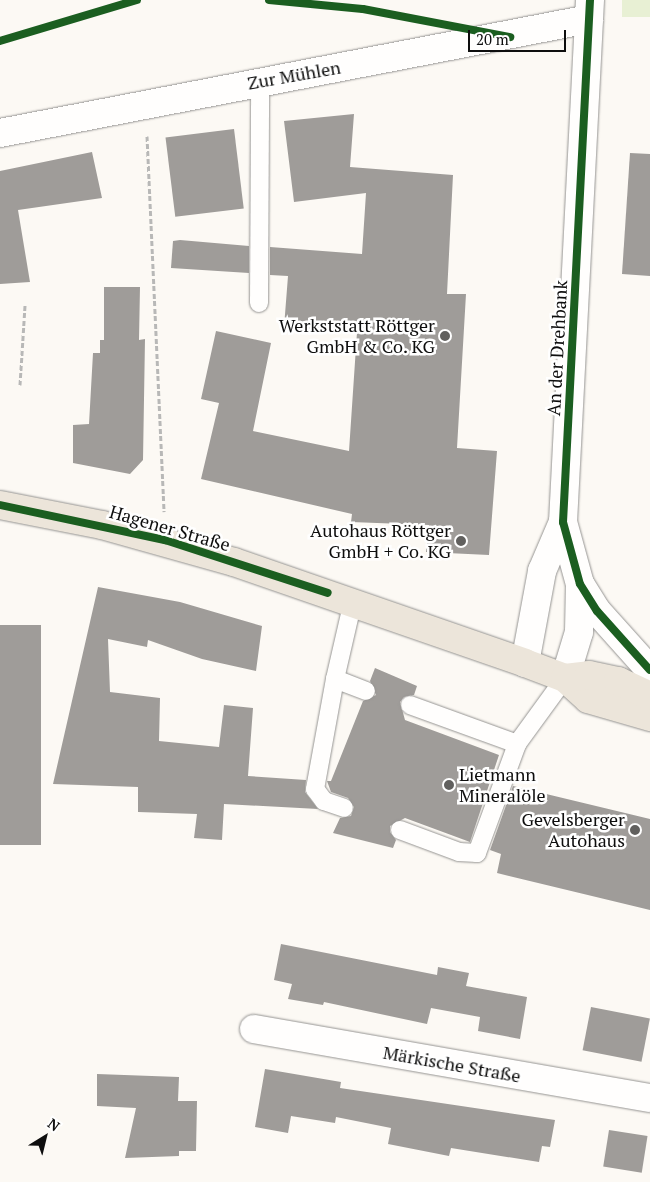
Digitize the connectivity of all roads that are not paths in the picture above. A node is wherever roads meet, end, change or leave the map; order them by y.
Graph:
1 (589, 10) edge
2 (260, 80) junction
3 (0, 133) edge
4 (259, 303) dead end
5 (0, 505) edge
6 (563, 522) junction
7 (580, 584) junction
8 (353, 602) junction
9 (525, 663) junction
10 (650, 670) edge
11 (565, 678) junction
12 (335, 679) junction
13 (366, 691) dead end
14 (650, 696) edge
15 (410, 705) dead end
16 (650, 717) edge
17 (517, 744) junction
18 (344, 808) dead end
19 (400, 830) dead end
20 (254, 1029) dead end
21 (650, 1098) edge

1 - 2 street, Zur Mühlen
1 - 6 street, An der Drehbank
2 - 3 street, Zur Mühlen
2 - 4 lane
5 - 8 main road, Hagener Straße
6 - 7 street, An der Drehbank
6 - 9 street, An der Drehbank
7 - 10 street, An der Drehbank
7 - 11 street, An der Drehbank
8 - 9 main road, Hagener Straße
8 - 12 lane
9 - 11 main road, Hagener Straße
11 - 14 main road, Hagener Straße
11 - 16 main road, Hagener Straße
11 - 17 lane
12 - 13 lane
12 - 18 lane
15 - 17 lane
17 - 19 lane
20 - 21 street, Märkische Straße

